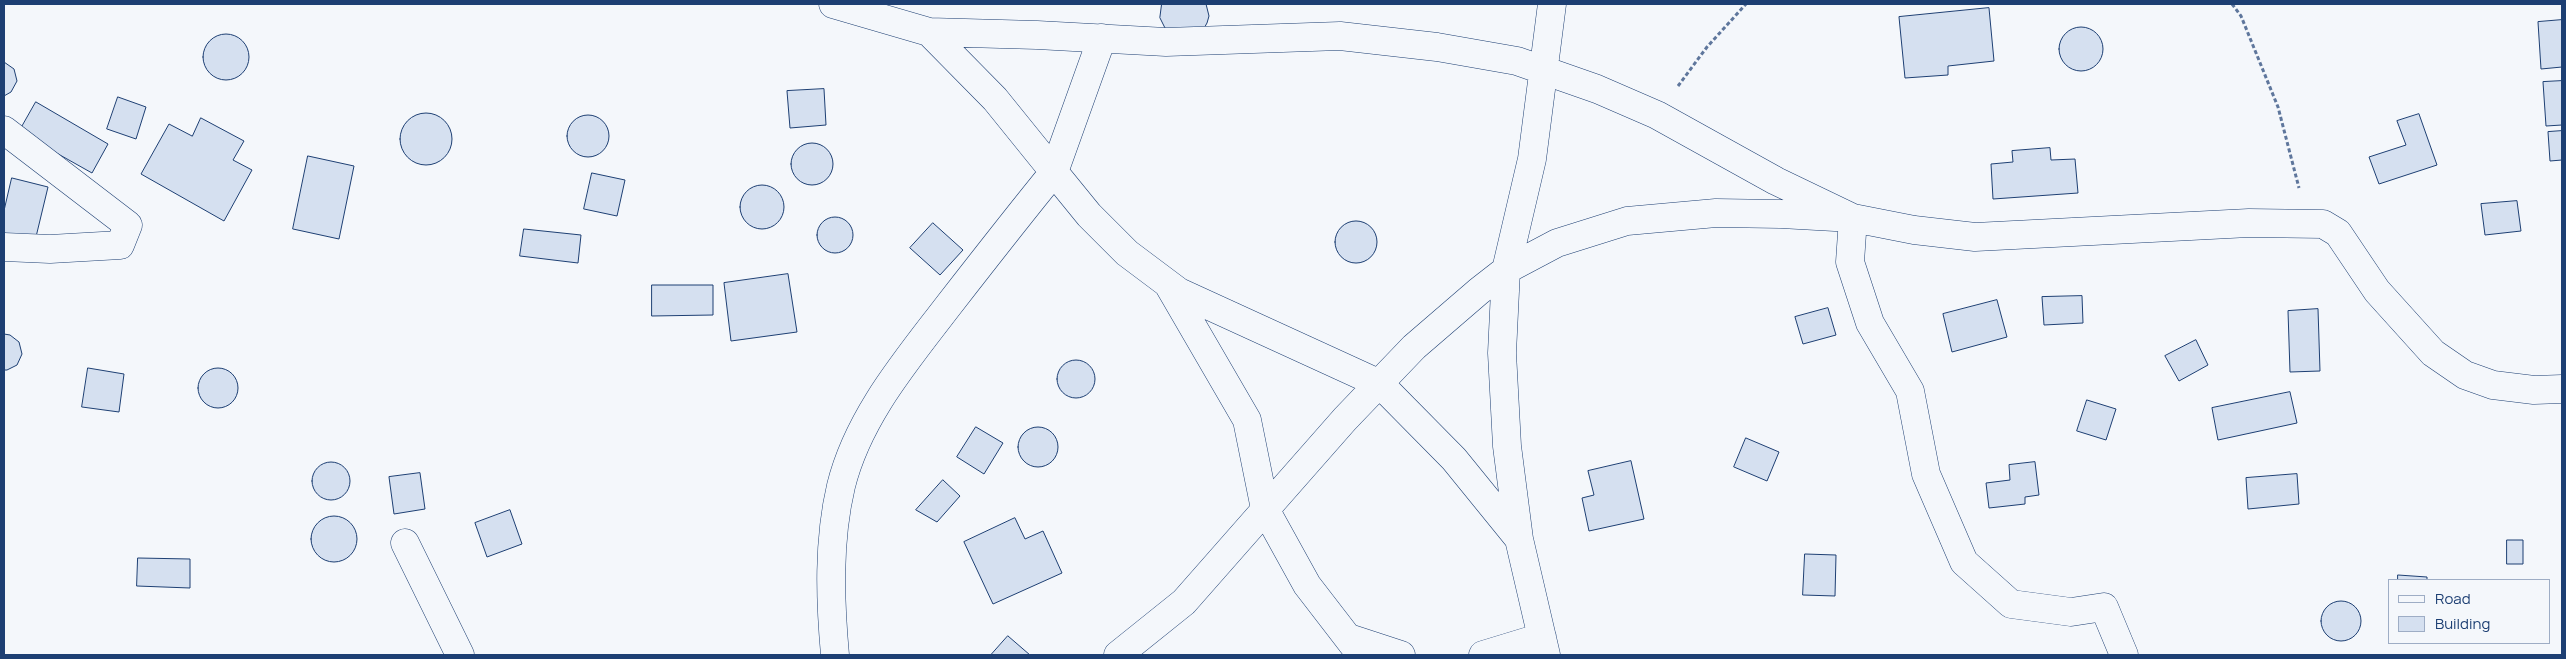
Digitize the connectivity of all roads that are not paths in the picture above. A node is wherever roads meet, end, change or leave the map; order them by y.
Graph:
1 (833, 4) edge
2 (1552, 4) edge
3 (929, 32) junction
4 (1102, 38) junction
5 (1545, 70) junction
6 (4, 130) edge
7 (1054, 172) junction
8 (1853, 218) junction
9 (4, 247) edge
10 (1506, 270) junction
11 (1166, 282) junction
12 (1380, 384) junction
13 (2562, 389) edge
14 (1265, 509) junction
15 (1519, 539) junction
16 (406, 543) dead end
17 (1544, 646) edge
18 (1355, 647) edge
19 (460, 655) edge
20 (835, 655) edge
21 (1118, 655) edge
22 (1401, 655) edge
23 (1483, 655) edge
24 (2124, 655) edge

1 - 3 street
2 - 5 street
3 - 4 street
3 - 7 street
4 - 5 street
4 - 7 street
5 - 8 street
5 - 10 street
6 - 9 street
7 - 11 street
7 - 20 street
8 - 10 street
8 - 13 street
8 - 24 street
10 - 12 street
10 - 15 street
11 - 12 street
11 - 14 street
12 - 14 street
12 - 15 street
14 - 18 street
14 - 21 street
15 - 17 street
16 - 19 street
17 - 23 street
18 - 22 street

